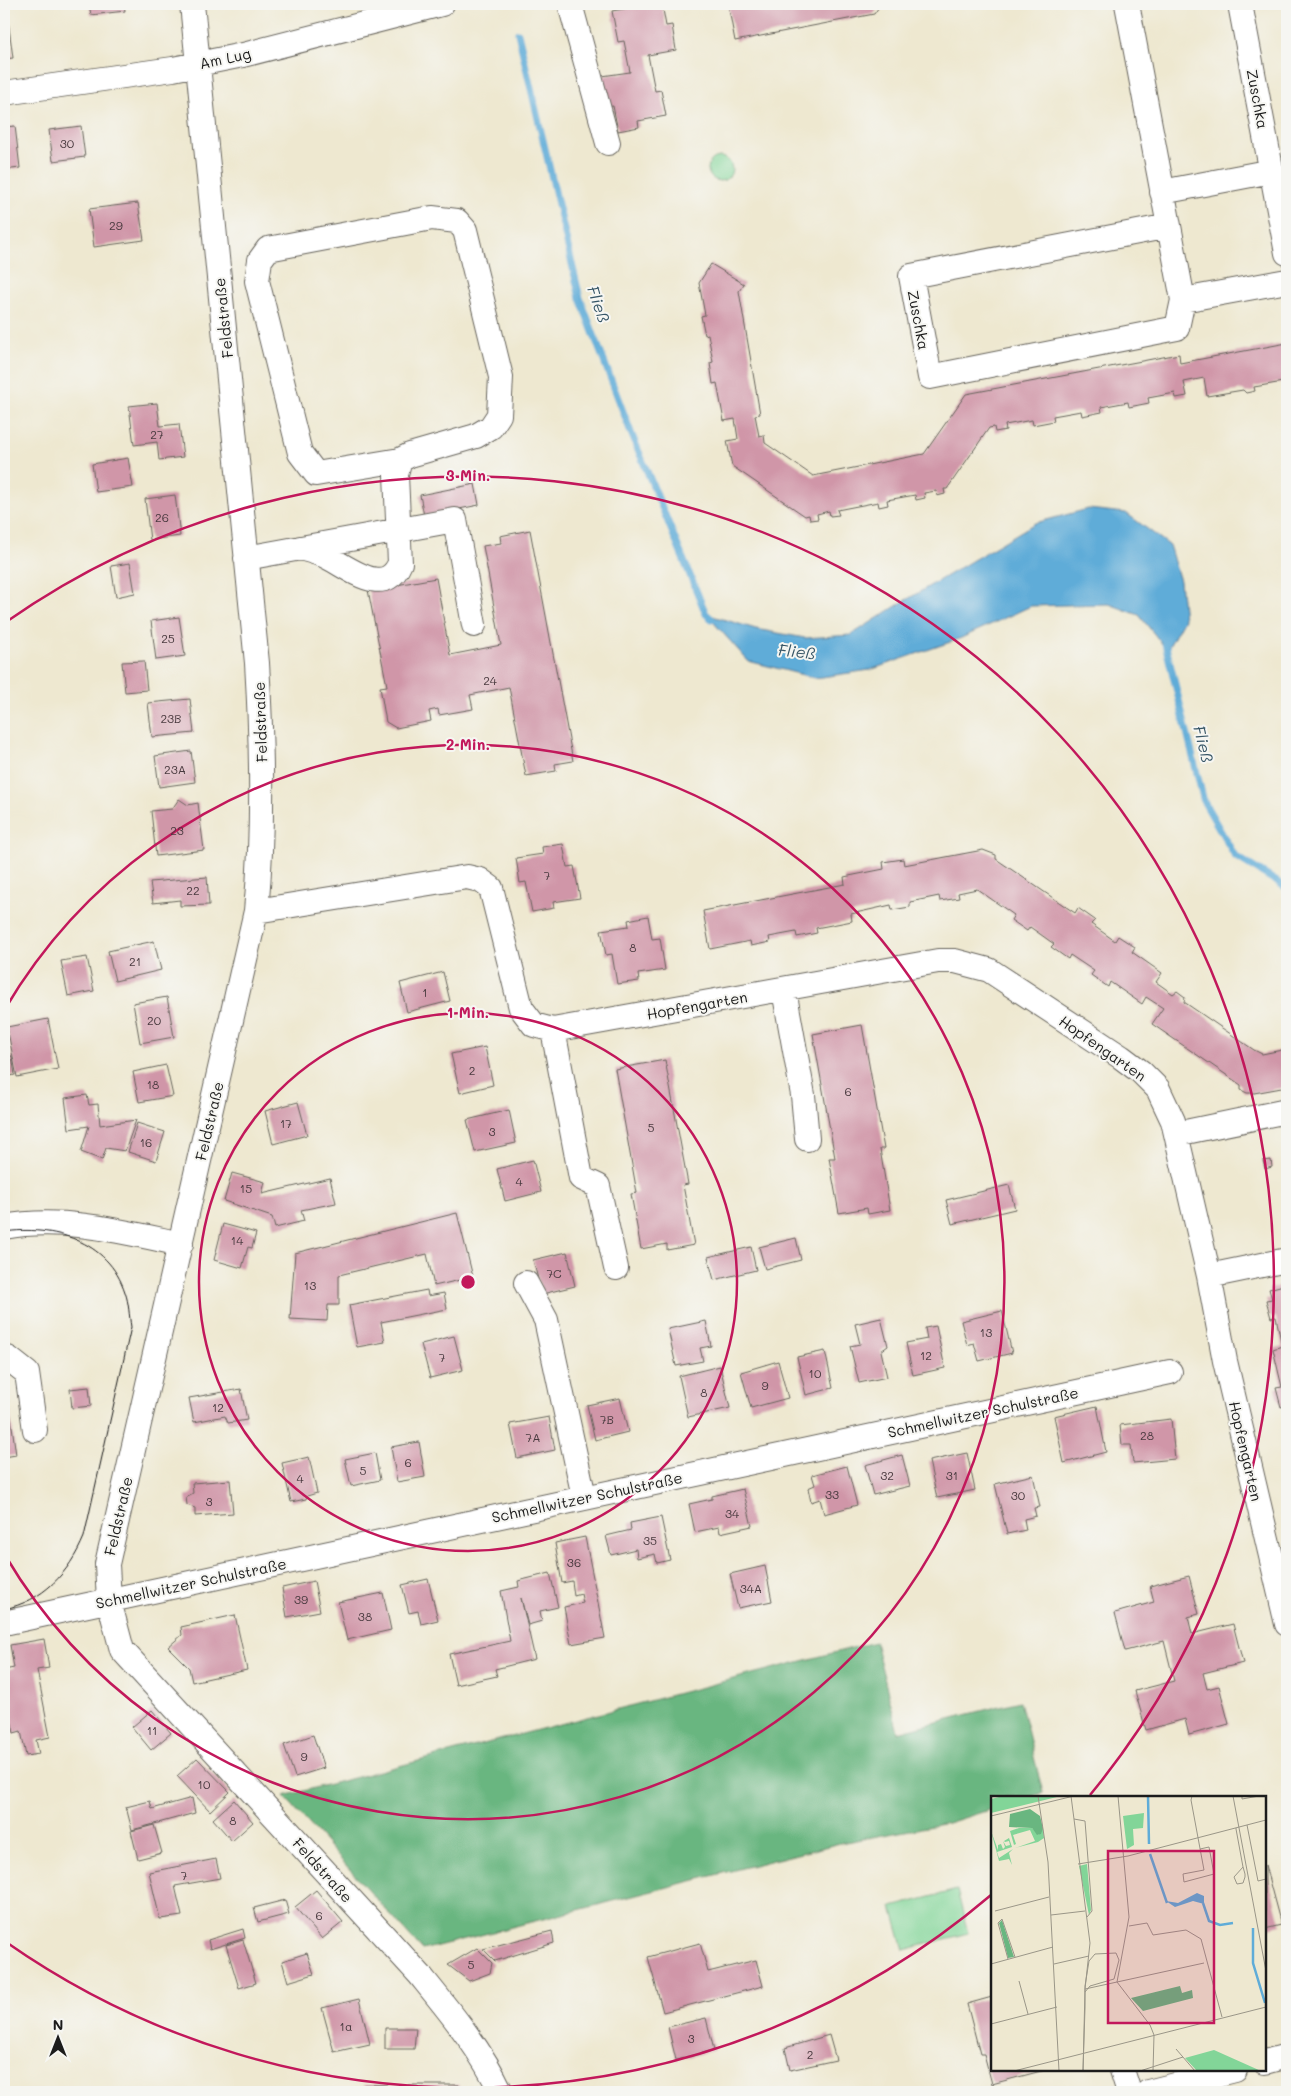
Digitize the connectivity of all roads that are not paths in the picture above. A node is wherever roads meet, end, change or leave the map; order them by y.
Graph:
1 (192, 4) edge
2 (442, 4) edge
3 (570, 4) edge
4 (1127, 4) edge
5 (1240, 4) edge
6 (198, 64) junction
7 (4, 93) edge
8 (608, 143) dead end
9 (1272, 171) junction
10 (1162, 192) junction
11 (1169, 226) junction
12 (1287, 253) edge
13 (1287, 281) edge
14 (1183, 300) junction
15 (400, 460) junction
16 (398, 531) junction
17 (300, 548) junction
18 (246, 558) junction
19 (474, 626) dead end
20 (256, 911) junction
21 (784, 990) junction
22 (553, 1030) junction
23 (1287, 1111) edge
24 (1176, 1134) junction
25 (807, 1139) dead end
26 (4, 1227) edge
27 (181, 1244) junction
28 (1287, 1260) edge
29 (616, 1268) dead end
30 (1209, 1276) junction
31 (526, 1283) dead end
32 (4, 1358) edge
33 (1170, 1372) dead end
34 (36, 1430) dead end
35 (584, 1498) junction
36 (1279, 1554) edge
37 (108, 1601) junction
38 (4, 1623) edge
39 (1287, 1624) edge
40 (1287, 2056) edge
41 (1266, 2062) edge
42 (1122, 2071) edge
43 (1231, 2071) edge
44 (501, 2092) edge
45 (1129, 2092) edge
46 (1148, 2092) edge

1 - 6 street, Feldstraße
2 - 6 street, Am Lug
3 - 8 street
4 - 10 street
5 - 9 street, Zuschka
6 - 7 street, Am Lug
6 - 18 street, Feldstraße
9 - 10 street
9 - 12 street, Zuschka
10 - 11 street
11 - 14 street
11 - 14 street, Zuschka
13 - 14 street
15 - 15 street
15 - 16 street
16 - 17 street
16 - 17 street
16 - 19 street
17 - 18 street
18 - 20 street, Feldstraße
20 - 22 street
20 - 27 street, Feldstraße
21 - 22 street, Hopfengarten
21 - 24 street, Hopfengarten
21 - 25 street
22 - 29 street
23 - 24 street
24 - 30 street, Hopfengarten
26 - 27 street
27 - 37 street, Feldstraße
28 - 30 street
30 - 36 street, Hopfengarten
31 - 35 street
32 - 34 street
33 - 35 street, Schmellwitzer Schulstraße
35 - 37 street, Schmellwitzer Schulstraße
36 - 39 street, Hopfengarten
37 - 38 street, Schmellwitzer Schulstraße
37 - 44 street, Feldstraße
40 - 41 street
42 - 45 street
43 - 46 street

